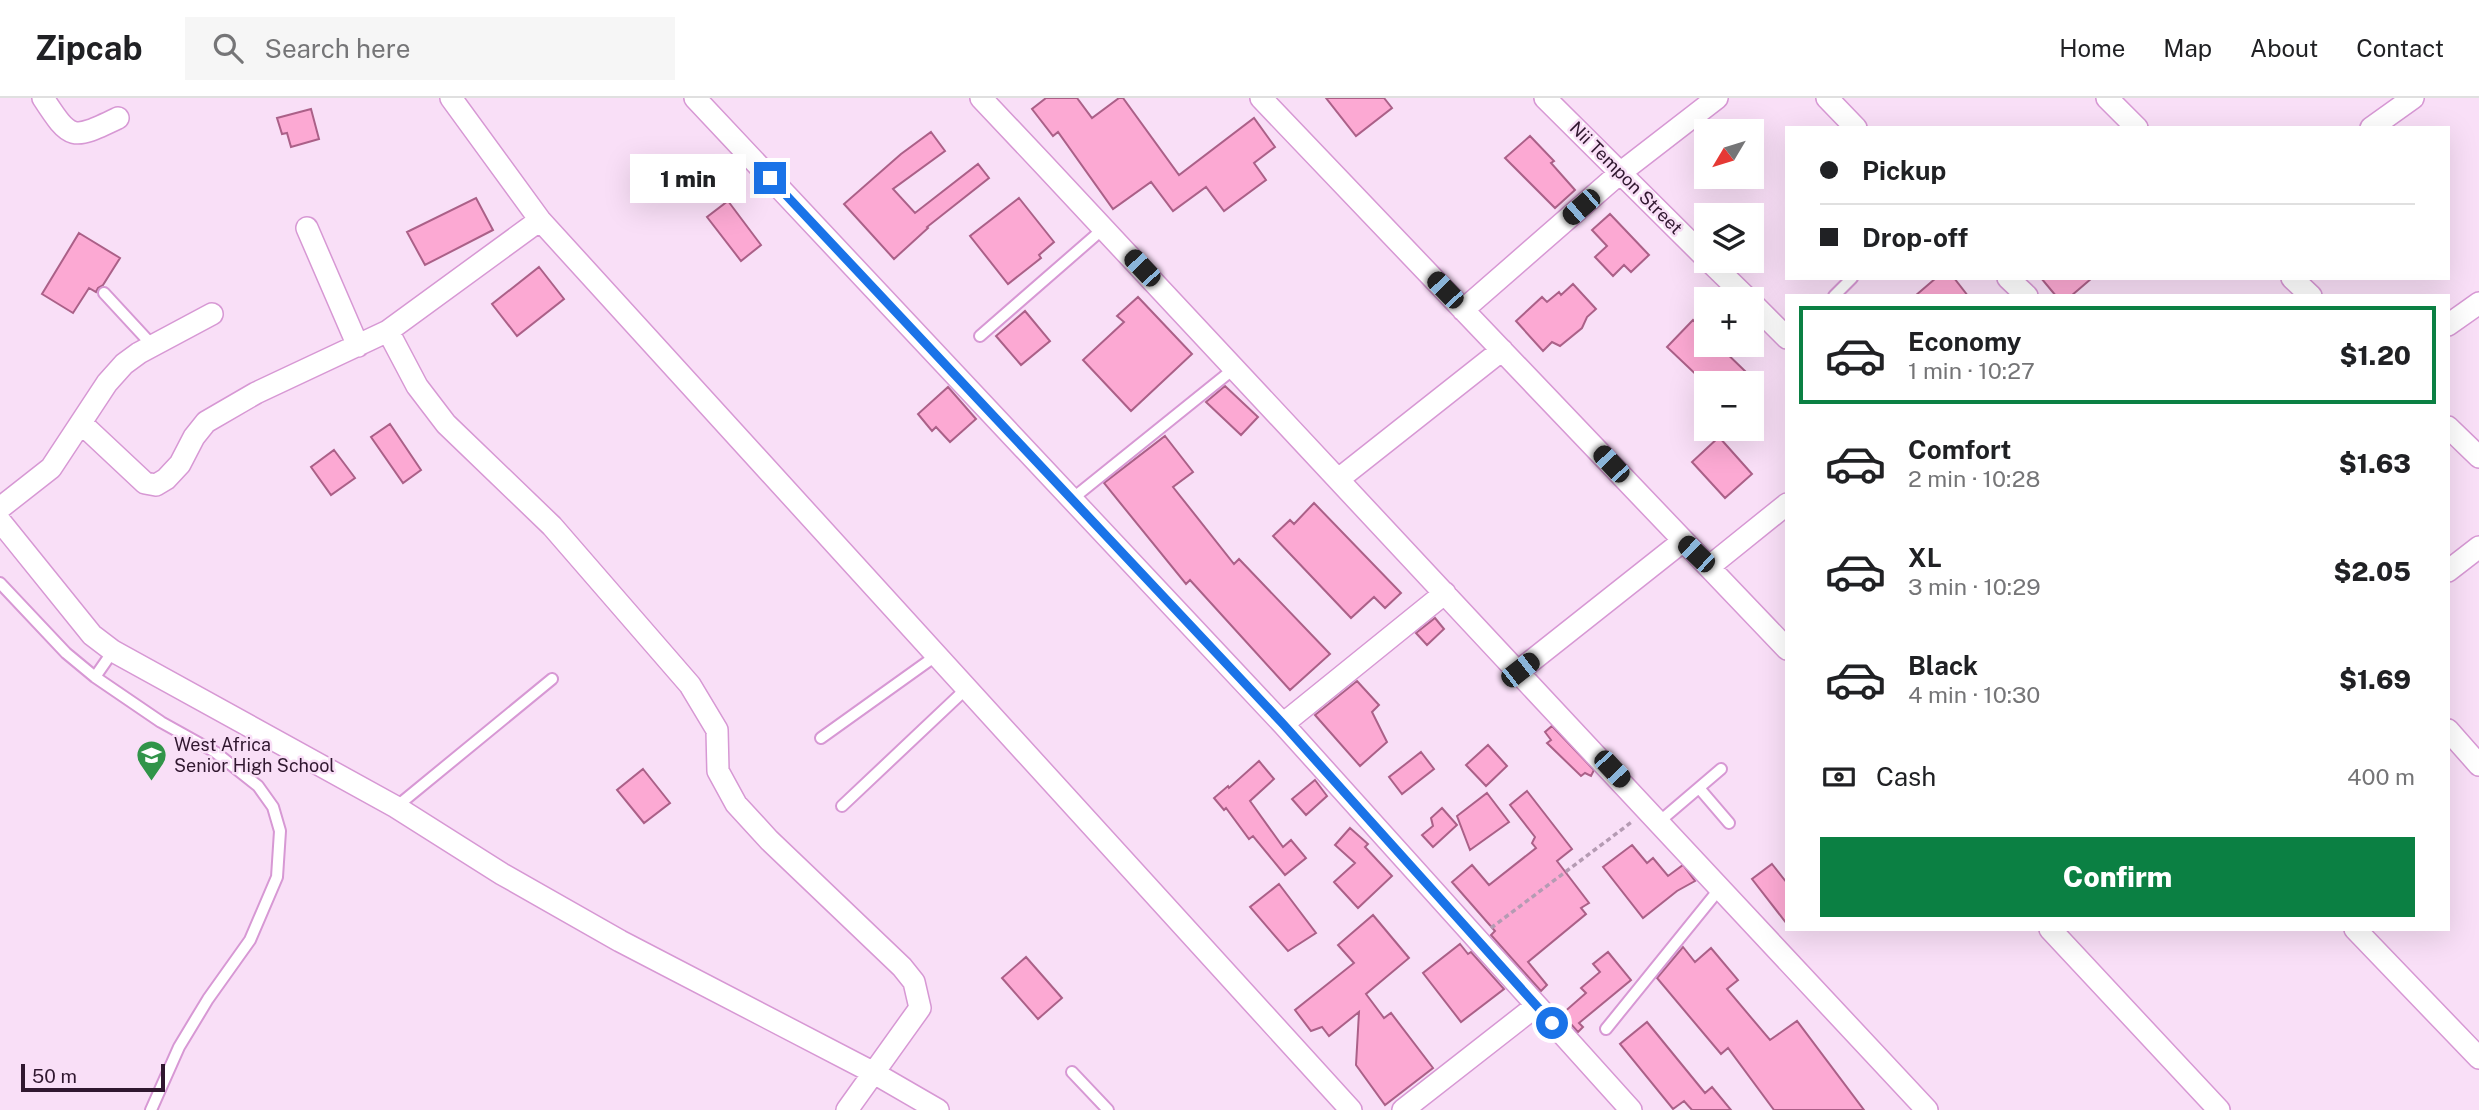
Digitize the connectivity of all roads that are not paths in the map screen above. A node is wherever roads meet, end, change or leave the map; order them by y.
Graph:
1 (43, 98) edge
2 (451, 98) edge
3 (695, 98) edge
4 (981, 98) edge
5 (1261, 98) edge
6 (1545, 98) edge
7 (1717, 98) edge
8 (1827, 98) edge
9 (2107, 98) edge
10 (2413, 98) edge
11 (118, 118) dead end
12 (1854, 126) edge
13 (2135, 126) edge
14 (2374, 126) edge
15 (1620, 173) junction
16 (540, 220) junction
17 (307, 228) dead end
18 (1104, 228) junction
19 (1694, 245) edge
20 (1722, 273) edge
21 (1850, 280) edge
22 (2010, 280) edge
23 (2294, 280) edge
24 (1736, 287) edge
25 (104, 293) dead end
26 (1836, 294) edge
27 (2025, 294) edge
28 (2309, 294) edge
29 (2479, 303) edge
30 (1463, 310) junction
31 (212, 314) dead end
32 (1764, 315) edge
33 (2450, 324) edge
34 (388, 331) junction
35 (980, 336) dead end
36 (1785, 336) edge
37 (153, 346) junction
38 (358, 346) junction
39 (1502, 350) junction
40 (1236, 368) junction
41 (81, 423) junction
42 (2450, 429) edge
43 (2479, 457) edge
44 (1340, 478) junction
45 (1072, 499) junction
46 (1785, 506) edge
47 (0, 508) edge
48 (0, 521) edge
49 (1683, 541) junction
50 (2479, 547) edge
51 (1710, 566) junction
52 (2450, 569) edge
53 (0, 583) edge
54 (1444, 593) junction
55 (1785, 647) edge
56 (113, 651) junction
57 (937, 655) junction
58 (1520, 670) junction
59 (95, 677) junction
60 (552, 679) dead end
61 (967, 688) junction
62 (1283, 724) junction
63 (2450, 732) edge
64 (821, 738) dead end
65 (2479, 765) edge
66 (1721, 769) dead end
67 (1699, 788) junction
68 (842, 806) dead end
69 (397, 807) junction
70 (1654, 815) junction
71 (1729, 823) dead end
72 (1721, 887) junction
73 (2052, 931) edge
74 (2357, 931) edge
75 (1536, 1006) junction
76 (1606, 1029) dead end
77 (2479, 1058) edge
78 (1072, 1072) dead end
79 (874, 1073) junction
80 (151, 1110) edge
81 (847, 1110) edge
82 (938, 1110) edge
83 (1108, 1110) edge
84 (1351, 1110) edge
85 (1403, 1110) edge
86 (1631, 1110) edge
87 (1927, 1110) edge
88 (2219, 1110) edge

1 - 11 street
2 - 16 street
3 - 45 street
4 - 18 street
5 - 30 street
6 - 15 street, Nii Tempon Street
7 - 15 street
8 - 12 street
9 - 13 street
10 - 14 street
15 - 19 street, Nii Tempon Street
15 - 30 street
16 - 34 street
16 - 57 street
17 - 38 street
18 - 35 lane
18 - 40 street
20 - 24 street, Nii Tempon Street
21 - 26 lane
22 - 27 street
23 - 28 street
25 - 37 lane
29 - 33 street
30 - 39 street
31 - 37 street
32 - 36 street
34 - 38 street
34 - 79 street
37 - 41 street
38 - 41 street
39 - 44 street
39 - 49 street
40 - 44 street
40 - 45 lane
41 - 47 street
42 - 43 street
44 - 54 street
45 - 62 street
46 - 51 street
48 - 56 street
49 - 51 street
49 - 58 street
50 - 52 street
51 - 55 street
53 - 59 lane
54 - 58 street
54 - 62 street
56 - 59 lane
56 - 69 street
57 - 61 street
57 - 64 lane
58 - 70 street
59 - 80 lane
60 - 69 lane
61 - 68 lane
61 - 84 street
62 - 75 street
63 - 65 street
66 - 67 lane
67 - 70 lane
67 - 71 lane
69 - 79 street
70 - 72 street
72 - 76 lane
72 - 87 street
73 - 88 street
74 - 77 street
75 - 85 street
75 - 86 street
78 - 83 lane
79 - 81 street
79 - 82 street

